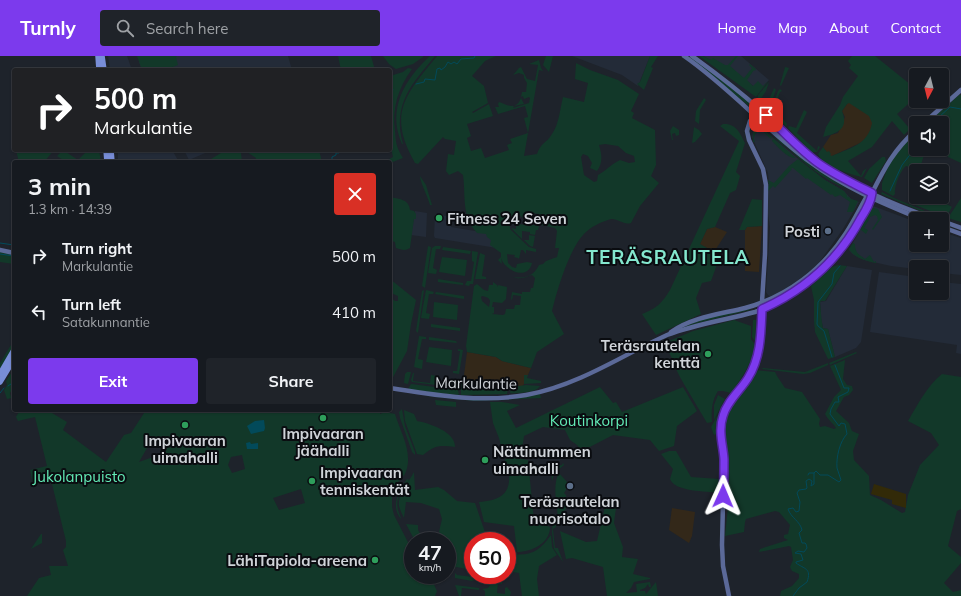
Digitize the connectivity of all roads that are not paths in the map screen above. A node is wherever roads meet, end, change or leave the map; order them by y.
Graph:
1 (98, 56) edge
2 (102, 56) edge
3 (684, 56) edge
4 (692, 56) edge
5 (99, 68) edge
6 (104, 68) edge
7 (961, 90) edge
8 (759, 109) junction
9 (754, 114) junction
10 (932, 116) edge
11 (909, 137) edge
12 (870, 195) junction
13 (916, 212) edge
14 (909, 213) edge
15 (949, 224) edge
16 (961, 228) edge
17 (949, 230) edge
18 (961, 234) edge
19 (0, 250) edge
20 (12, 253) edge
21 (762, 302) junction
22 (762, 309) junction
23 (669, 334) junction
24 (12, 353) edge
25 (12, 362) edge
26 (0, 374) edge
27 (0, 382) edge
28 (392, 388) edge
29 (728, 596) edge

1 - 5 highway
2 - 6 highway
3 - 9 main road
4 - 8 main road
7 - 10 main road
8 - 9 main road
8 - 12 main road
9 - 12 main road
9 - 21 main road
11 - 12 main road
12 - 13 main road
12 - 14 main road
12 - 21 main road, Markulantie
12 - 22 main road, Markulantie
15 - 16 main road
17 - 18 main road
19 - 20 main road
21 - 22 main road
21 - 23 main road, Markulantie
22 - 23 main road, Markulantie
22 - 29 main road
23 - 28 main road, Markulantie
24 - 26 highway
25 - 27 highway

